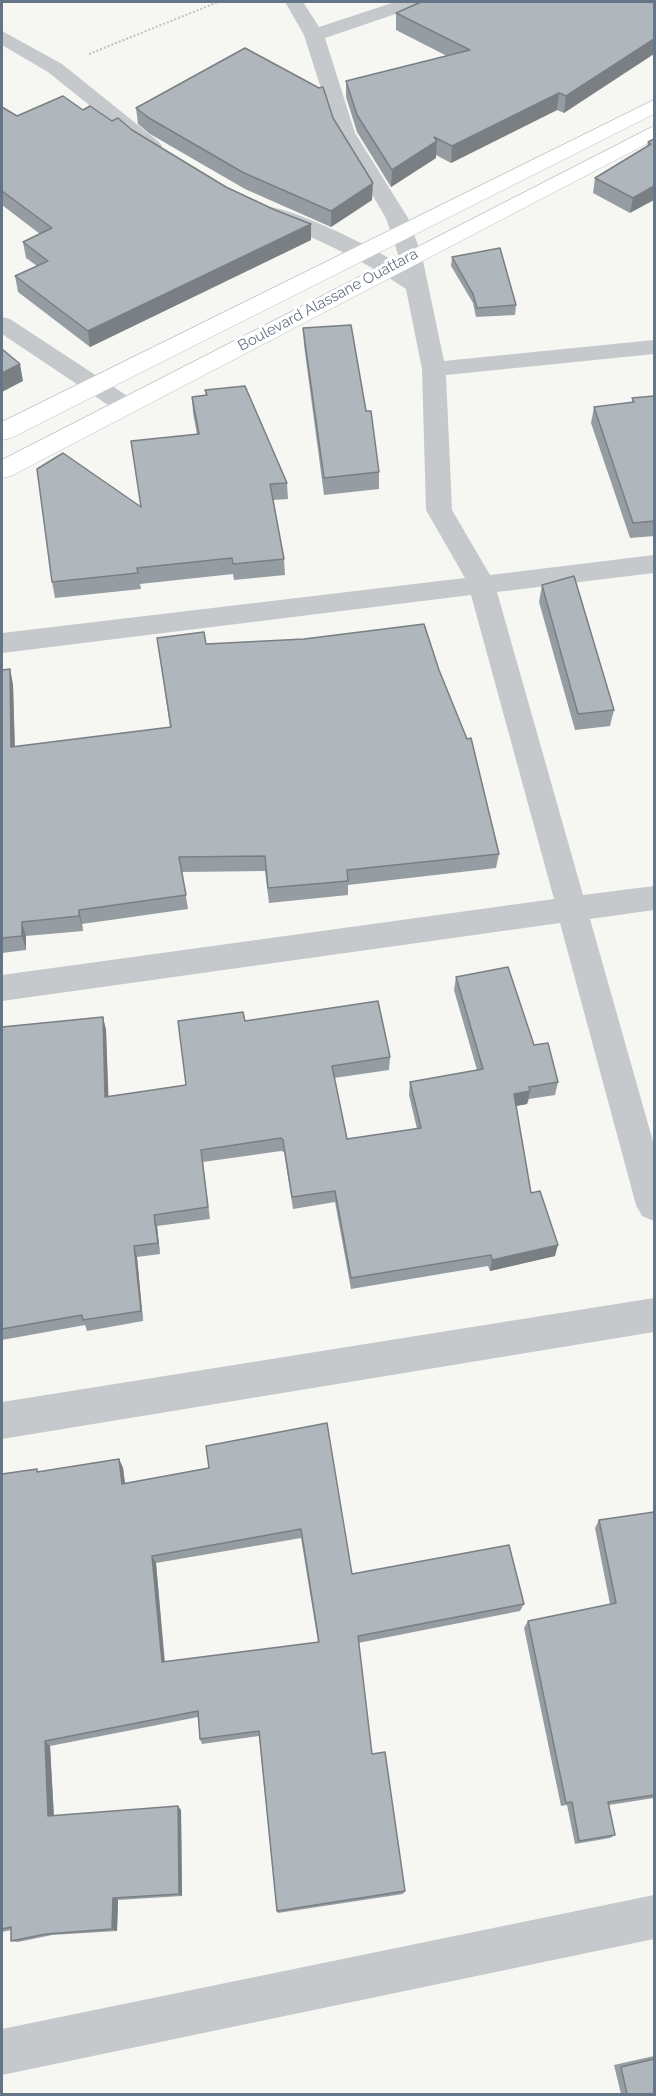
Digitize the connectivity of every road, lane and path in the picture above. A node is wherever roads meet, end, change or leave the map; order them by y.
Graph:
1 (218, 2) edge
2 (294, 2) edge
3 (412, 2) edge
4 (314, 35) junction
5 (2, 36) edge
6 (55, 68) junction
7 (654, 106) edge
8 (654, 132) edge
9 (168, 156) edge
10 (255, 206) edge
11 (401, 253) junction
12 (361, 254) junction
13 (2, 324) edge
14 (654, 347) edge
15 (434, 369) junction
16 (94, 385) junction
17 (126, 406) junction
18 (2, 432) edge
19 (2, 470) edge
20 (654, 564) edge
21 (481, 583) junction
22 (2, 643) edge
23 (654, 898) edge
24 (571, 909) junction
25 (2, 988) edge
26 (654, 1205) edge
27 (654, 1315) edge
28 (2, 1421) edge
29 (654, 1917) edge
30 (2, 2052) edge

1 - 6 path
2 - 4 street
3 - 4 street
4 - 11 street
5 - 6 street
6 - 9 street
7 - 11 main road, Boulevard Alassane Ouattara
8 - 11 main road, Boulevard Alassane Ouattara
10 - 12 street
11 - 12 main road, Boulevard Alassane Ouattara
11 - 12 street
11 - 15 street
11 - 17 main road, Boulevard Alassane Ouattara
12 - 16 main road, Boulevard Alassane Ouattara
13 - 16 street
14 - 15 street
15 - 21 street
16 - 17 street
16 - 18 main road, Boulevard Alassane Ouattara
17 - 19 main road, Boulevard Alassane Ouattara
20 - 21 street
21 - 22 street
21 - 24 street
23 - 24 street
24 - 25 street
24 - 26 street
27 - 28 street
29 - 30 street

